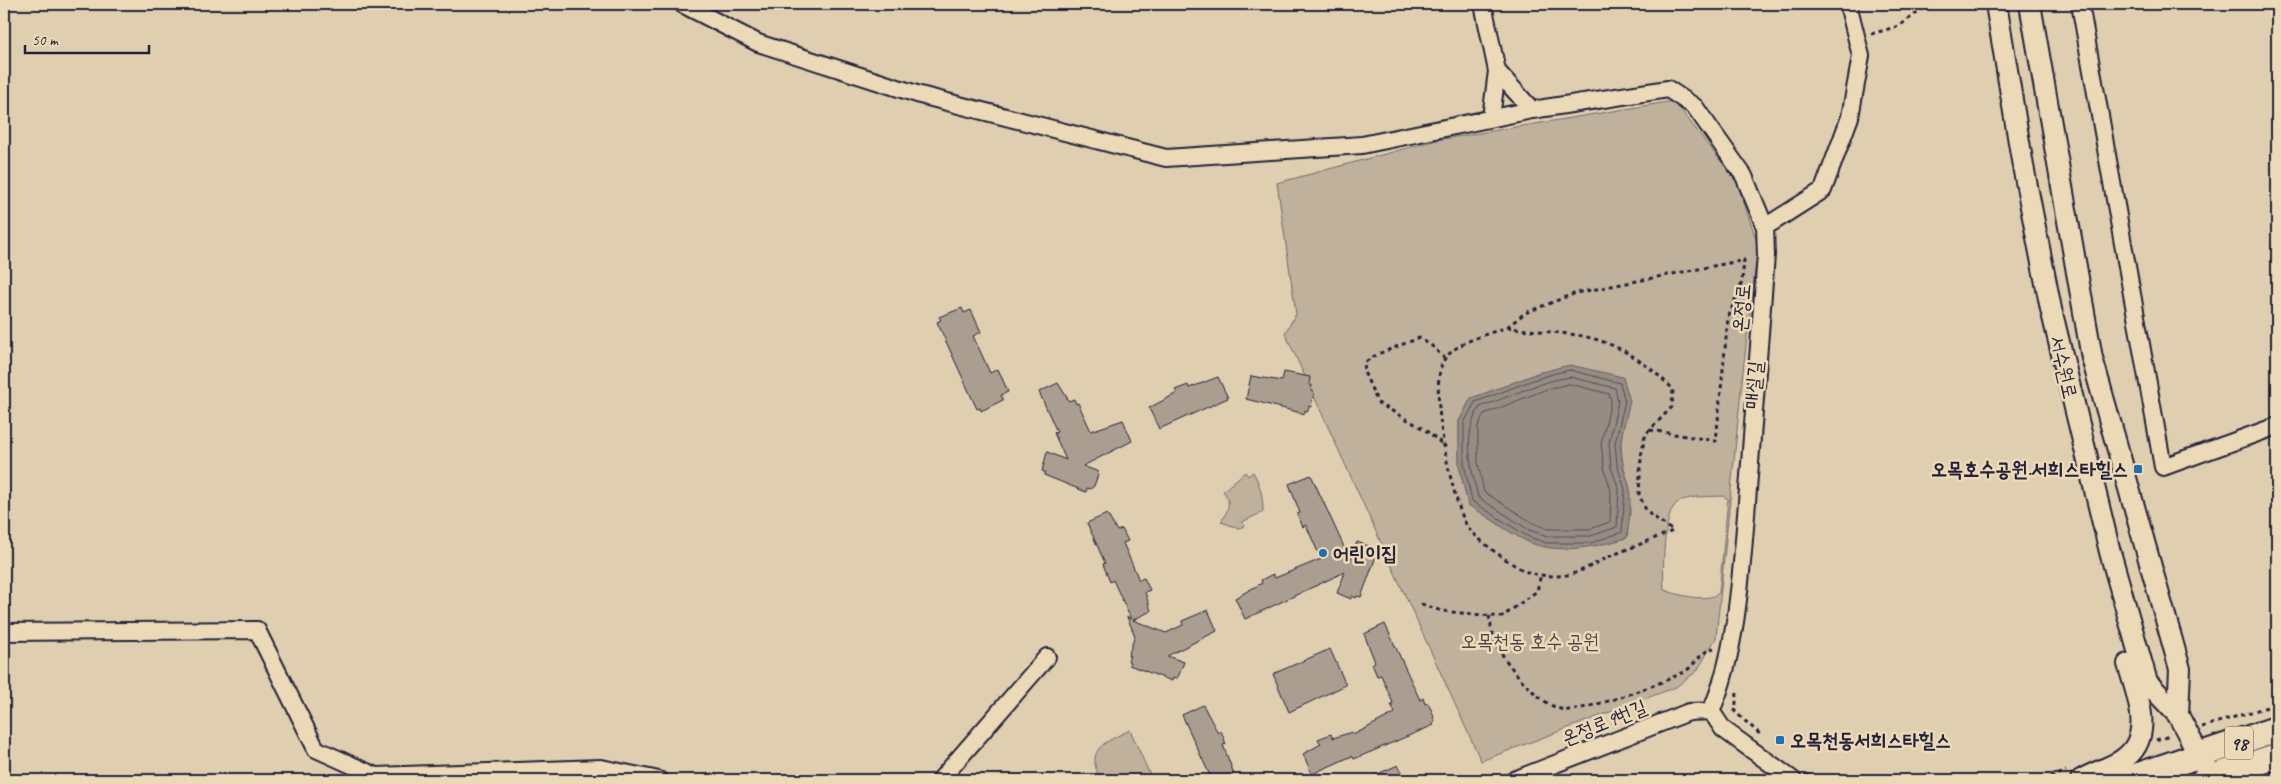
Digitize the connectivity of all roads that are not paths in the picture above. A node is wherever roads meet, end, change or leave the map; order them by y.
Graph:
1 (682, 4) edge
2 (1483, 4) edge
3 (1848, 4) edge
4 (1996, 4) edge
5 (2030, 4) edge
6 (2080, 4) edge
7 (1497, 71) junction
8 (1532, 110) junction
9 (1491, 118) junction
10 (1765, 227) junction
11 (2277, 426) edge
12 (2110, 552) junction
13 (4, 632) edge
14 (1047, 657) dead end
15 (1711, 711) junction
16 (2178, 715) junction
17 (2277, 730) edge
18 (2277, 756) edge
19 (1796, 774) edge
20 (2207, 774) edge
21 (659, 780) edge
22 (940, 780) edge
23 (1514, 780) edge
24 (2081, 780) edge
25 (2125, 780) edge

1 - 9 street, 온정로
2 - 7 street
3 - 10 street
4 - 12 street, 서수원로
5 - 16 street, 서수원로
6 - 11 street
7 - 8 street
7 - 9 street
8 - 9 street, 온정로
8 - 10 street, 온정로
10 - 15 street, 온정로
12 - 16 street, 서수원로
12 - 24 street
13 - 21 street
14 - 22 street
15 - 19 street
15 - 23 street, 온정로9번길
16 - 20 street, 서수원로
17 - 20 main road, 98
18 - 20 main road
20 - 25 main road, 98

